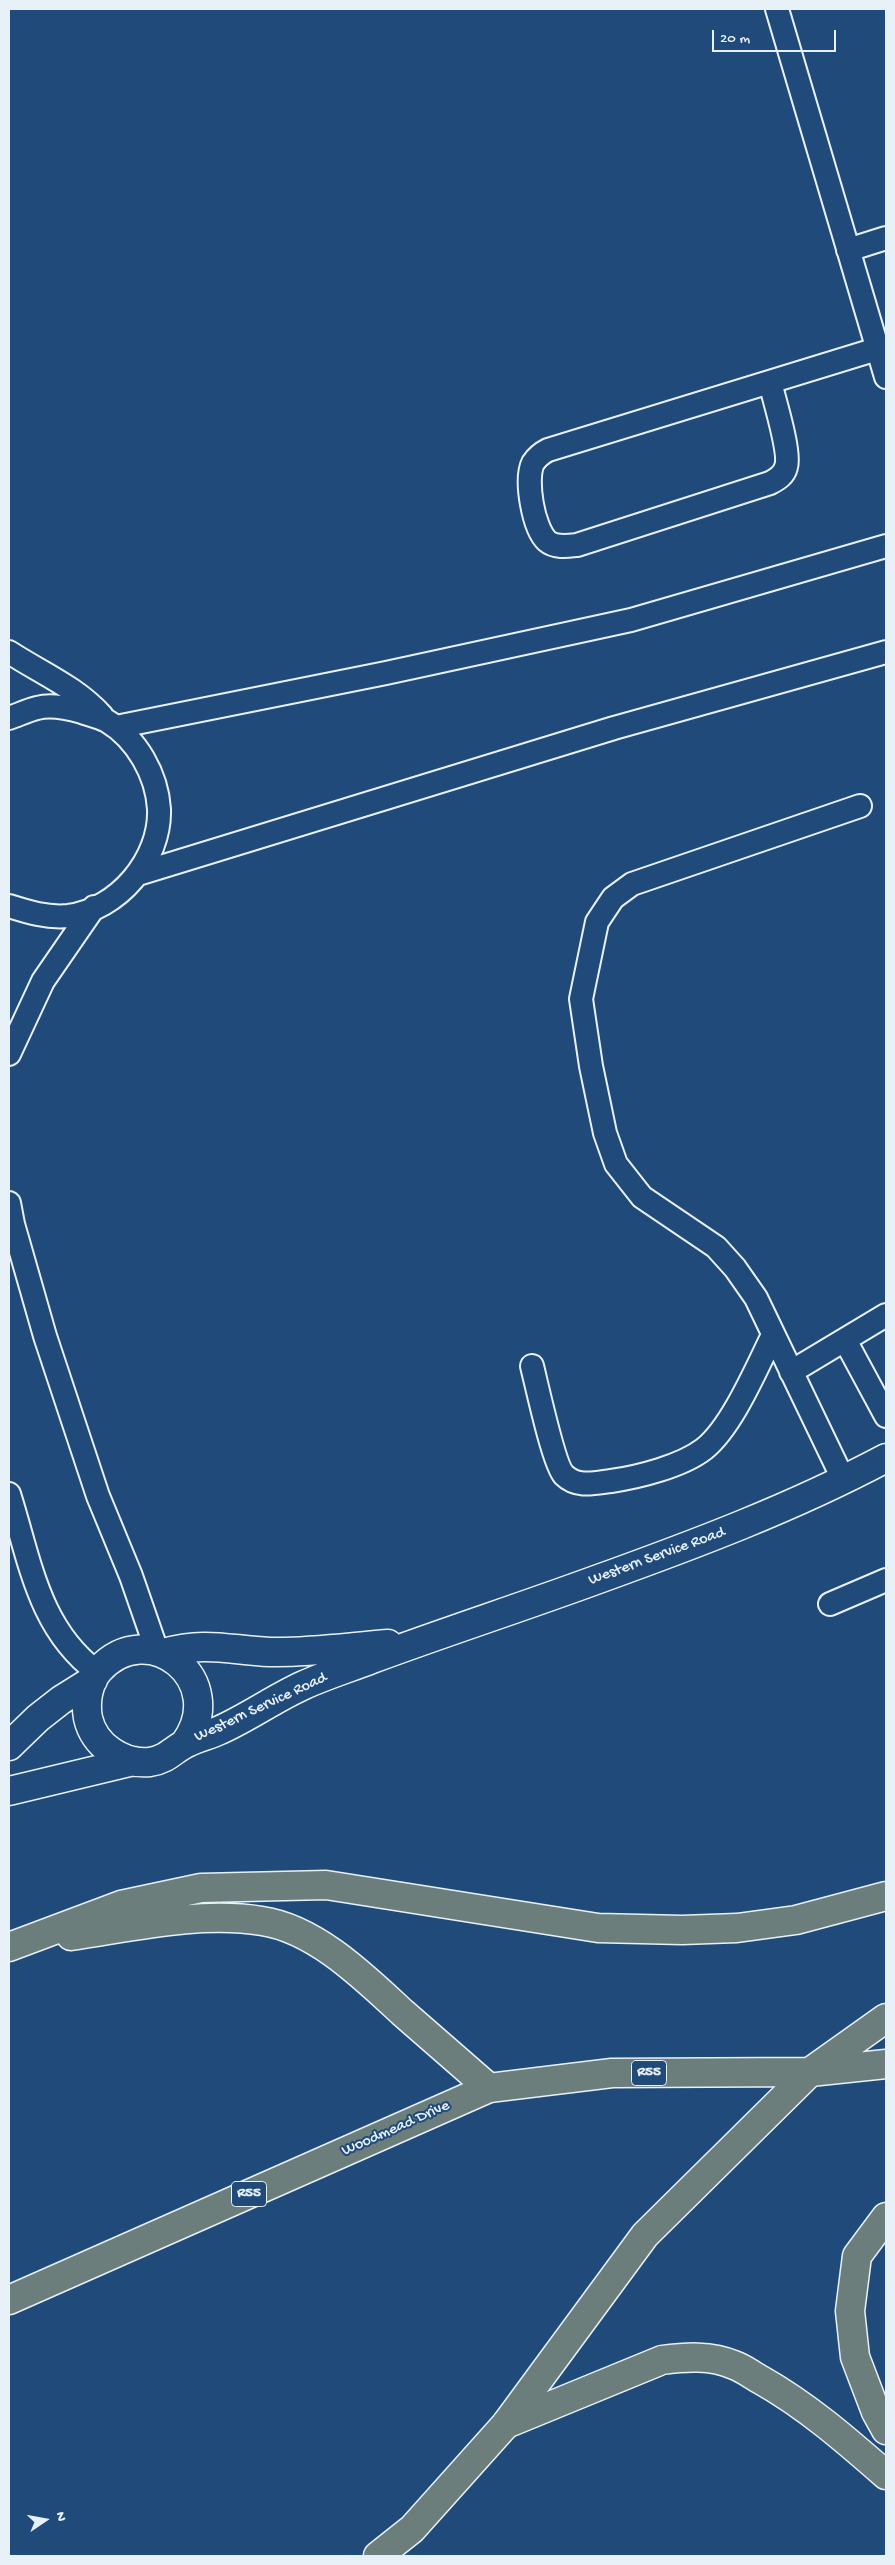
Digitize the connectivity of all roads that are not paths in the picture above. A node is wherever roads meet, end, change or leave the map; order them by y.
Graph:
1 (778, 9) edge
2 (886, 238) edge
3 (848, 250) junction
4 (877, 349) junction
5 (886, 377) edge
6 (770, 382) junction
7 (886, 546) edge
8 (9, 652) edge
9 (886, 652) edge
10 (9, 718) edge
11 (111, 723) junction
12 (860, 806) dead end
13 (138, 874) junction
14 (9, 906) edge
15 (94, 907) junction
16 (9, 1054) edge
17 (10, 1217) edge
18 (886, 1315) edge
19 (773, 1335) junction
20 (845, 1340) junction
21 (532, 1366) dead end
22 (791, 1372) junction
23 (886, 1416) edge
24 (886, 1458) edge
25 (844, 1481) junction
26 (9, 1494) edge
27 (886, 1580) edge
28 (830, 1604) dead end
29 (421, 1641) junction
30 (160, 1652) junction
31 (95, 1676) junction
32 (185, 1743) junction
33 (9, 1746) edge
34 (134, 1761) junction
35 (9, 1791) edge
36 (886, 1896) edge
37 (12, 1945) edge
38 (886, 2018) edge
39 (886, 2064) edge
40 (810, 2072) junction
41 (489, 2088) junction
42 (886, 2216) edge
43 (9, 2300) edge
44 (506, 2424) junction
45 (886, 2430) edge
46 (886, 2475) edge
47 (378, 2556) edge

1 - 3 lane
2 - 3 lane
3 - 4 lane
4 - 5 lane
4 - 6 lane
6 - 6 lane
7 - 11 lane
8 - 11 lane
9 - 13 lane
10 - 11 lane
11 - 13 lane
12 - 19 lane
13 - 15 lane
14 - 15 lane
15 - 16 lane
17 - 30 lane
18 - 20 lane
19 - 21 lane
19 - 22 lane
20 - 22 lane
20 - 23 lane
22 - 25 lane
24 - 25 street, Western Service Road
25 - 29 street, Western Service Road
26 - 31 lane
27 - 28 lane
29 - 30 street, Western Service Road
29 - 32 street, Western Service Road
30 - 31 street
30 - 32 street
31 - 33 street
31 - 34 street
32 - 34 street
34 - 35 street
36 - 37 main road
37 - 41 main road
38 - 40 main road
39 - 40 main road, Woodmead Drive / R55
40 - 41 main road, Woodmead Drive / R55
40 - 44 main road
41 - 43 main road, Woodmead Drive / R55
42 - 45 main road
44 - 46 main road
44 - 47 main road

